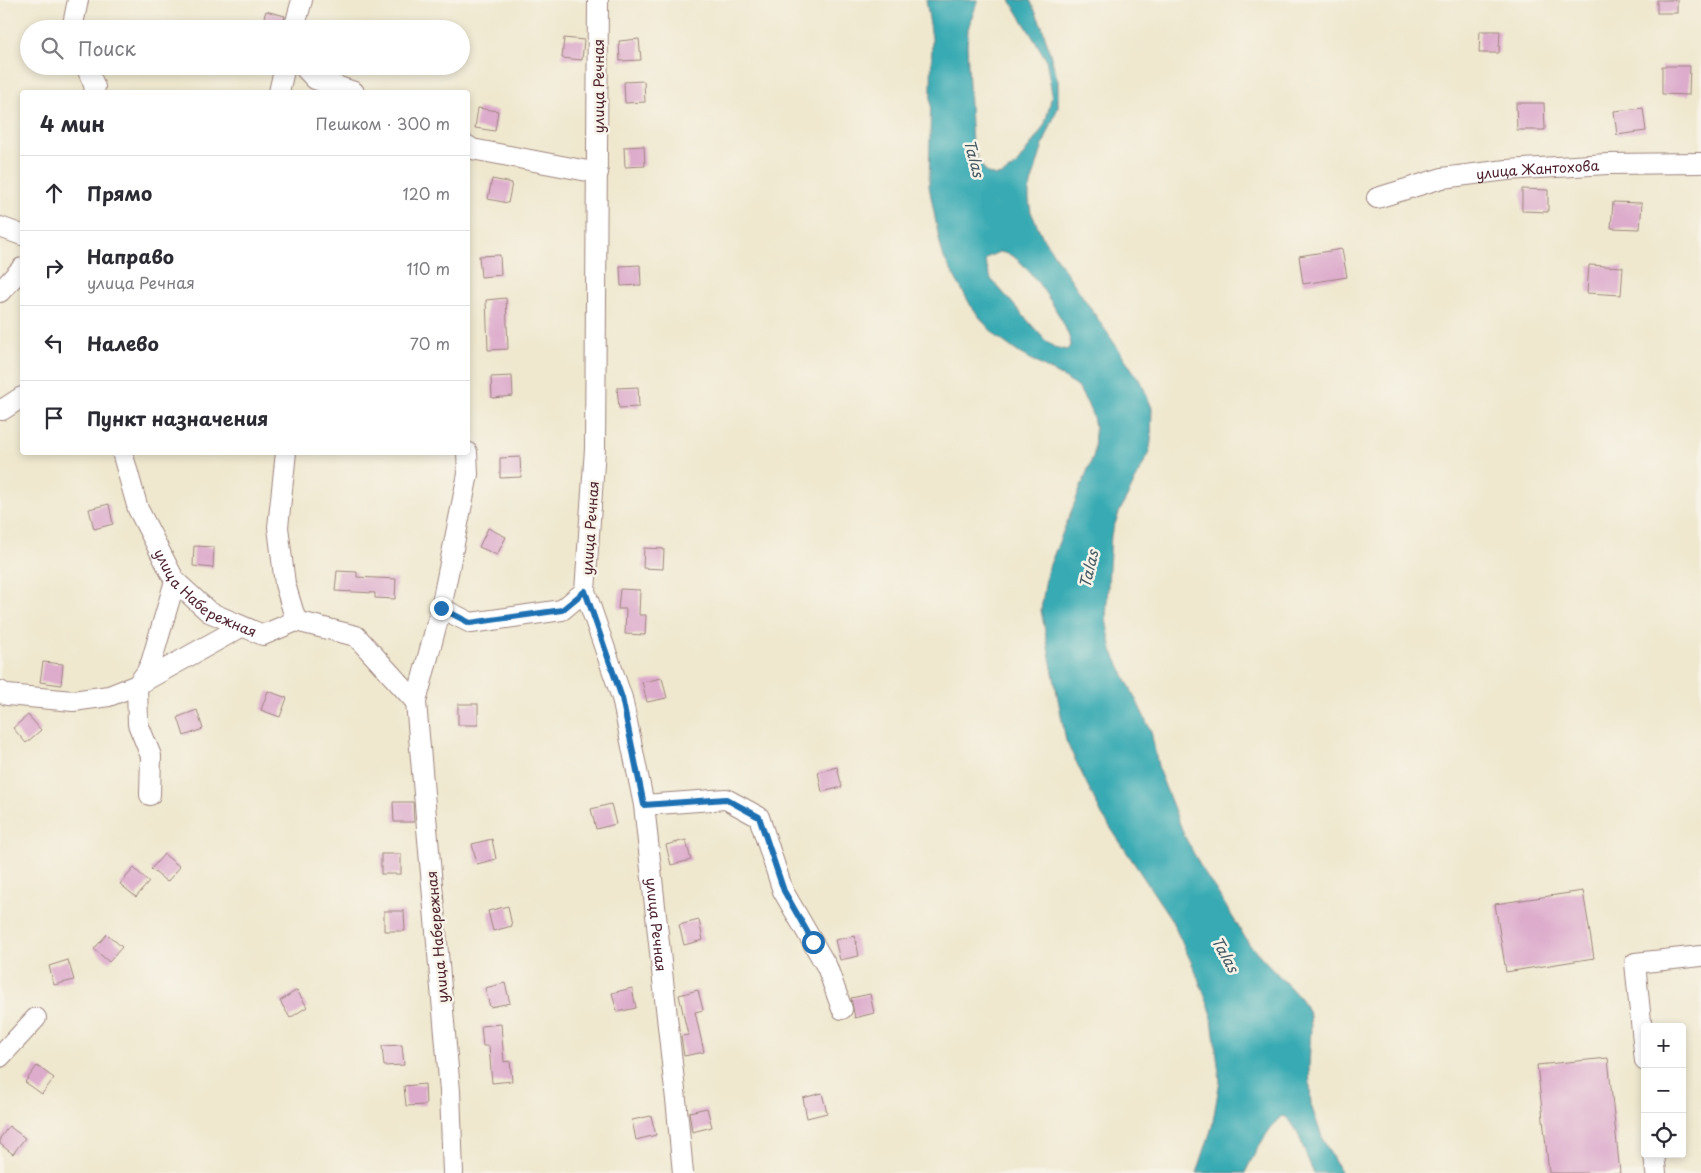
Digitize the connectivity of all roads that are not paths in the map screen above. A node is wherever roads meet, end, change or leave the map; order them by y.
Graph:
1 (78, 0) edge
2 (302, 0) edge
3 (598, 0) edge
4 (74, 20) edge
5 (296, 20) edge
6 (90, 75) edge
7 (283, 75) edge
8 (311, 75) edge
9 (94, 90) edge
10 (279, 90) edge
11 (348, 90) edge
12 (470, 148) edge
13 (1701, 164) edge
14 (598, 172) junction
15 (1377, 198) dead end
16 (0, 227) edge
17 (20, 234) edge
18 (20, 270) edge
19 (0, 292) edge
20 (20, 398) edge
21 (0, 409) edge
22 (123, 455) edge
23 (286, 455) edge
24 (467, 455) edge
25 (175, 581) junction
26 (585, 591) junction
27 (441, 608) junction
28 (296, 621) junction
29 (241, 627) junction
30 (137, 685) junction
31 (0, 691) edge
32 (416, 702) junction
33 (150, 795) dead end
34 (644, 805) junction
35 (1701, 956) edge
36 (842, 1009) dead end
37 (36, 1018) dead end
38 (1641, 1023) edge
39 (0, 1057) edge
40 (1654, 1158) edge
41 (453, 1173) edge
42 (682, 1173) edge
43 (1656, 1173) edge

1 - 4 street
2 - 5 street
3 - 14 street, улица Речная
6 - 9 street
7 - 10 street
8 - 11 street
12 - 14 street
13 - 15 street, улица Жантохова
14 - 26 street, улица Речная
16 - 17 street
18 - 19 street
20 - 21 street
22 - 25 street, улица Набережная
23 - 28 street
24 - 27 street, улица Набережная
25 - 29 street, улица Набережная
25 - 30 street
26 - 27 street
26 - 34 street, улица Речная
27 - 32 street, улица Набережная
28 - 29 street, улица Набережная
28 - 32 street
29 - 30 street
30 - 31 street
30 - 33 street
32 - 41 street, улица Набережная
34 - 36 street
34 - 42 street, улица Речная
35 - 38 street
37 - 39 street
40 - 43 street

